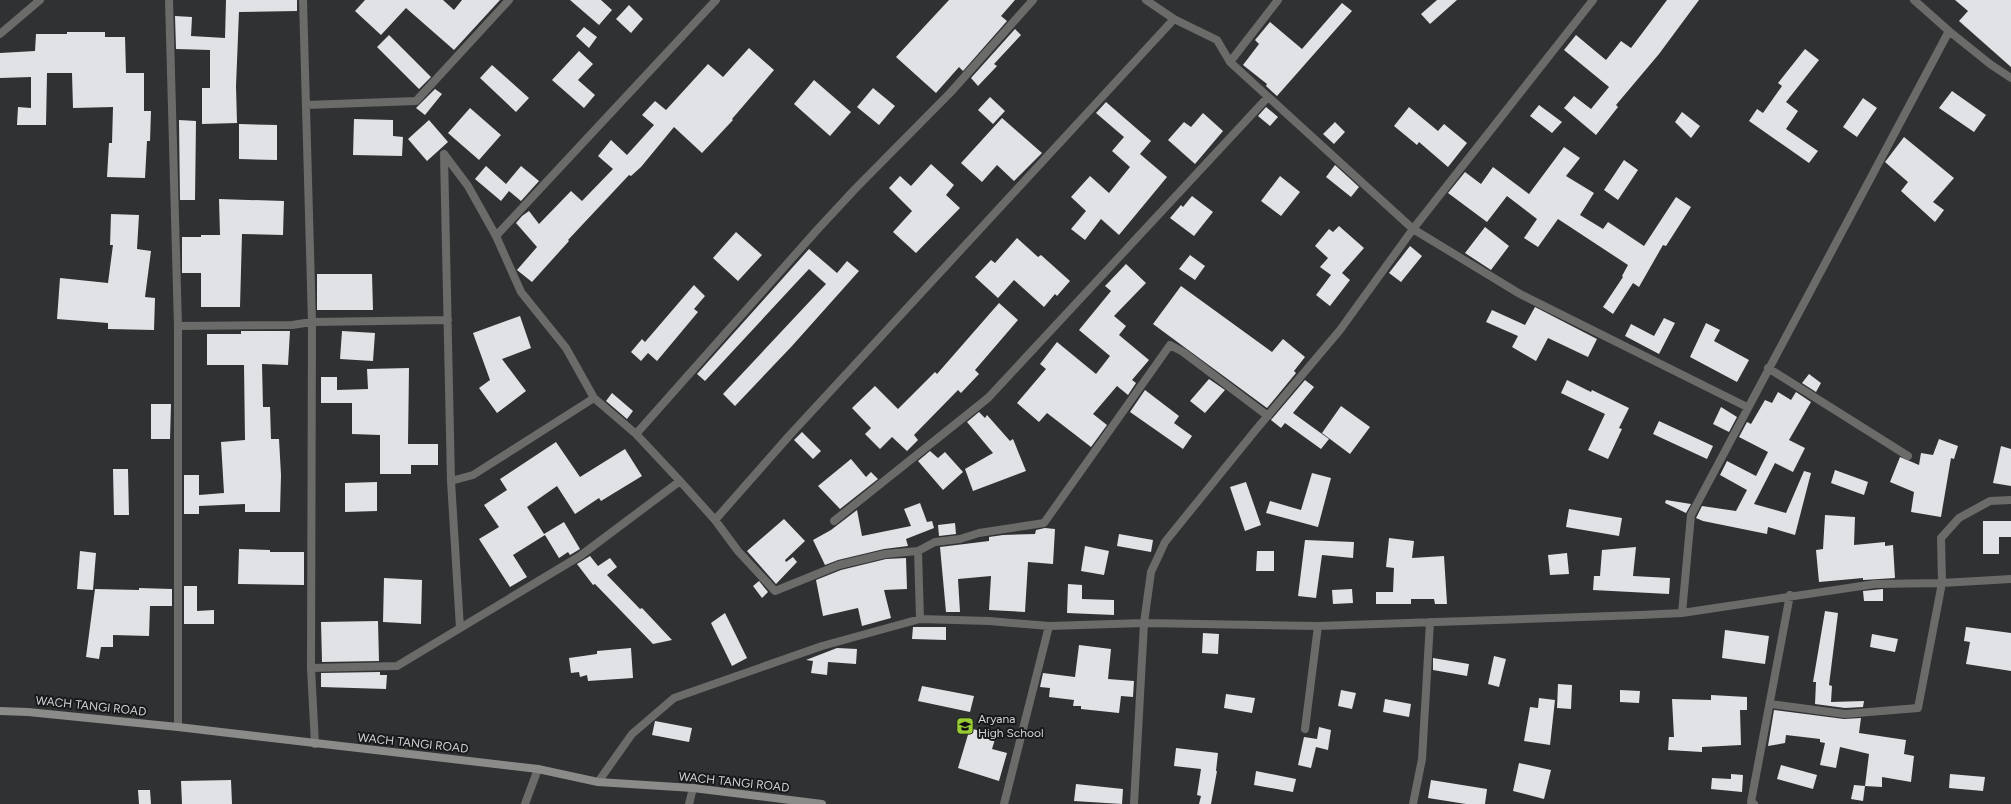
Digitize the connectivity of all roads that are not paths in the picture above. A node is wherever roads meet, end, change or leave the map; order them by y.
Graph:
1 (40, 0) edge
2 (169, 0) edge
3 (303, 0) edge
4 (509, 0) edge
5 (716, 0) edge
6 (1033, 0) edge
7 (1146, 0) edge
8 (1278, 0) edge
9 (1593, 0) edge
10 (1914, 0) edge
11 (1174, 19) junction
12 (1949, 31) junction
13 (0, 34) edge
14 (1230, 62) junction
15 (2011, 78) edge
16 (1268, 97) junction
17 (306, 104) junction
18 (1413, 229) junction
19 (496, 236) junction
20 (448, 320) junction
21 (312, 322) junction
22 (178, 326) junction
23 (1768, 368) junction
24 (594, 398) junction
25 (1747, 407) junction
26 (1268, 416) junction
27 (636, 434) junction
28 (1908, 456) dead end
29 (451, 481) junction
30 (680, 481) junction
31 (2011, 500) edge
32 (715, 520) junction
33 (834, 521) dead end
34 (918, 551) junction
35 (2011, 579) edge
36 (1942, 583) junction
37 (1790, 596) junction
38 (1682, 613) junction
39 (920, 619) junction
40 (1430, 622) junction
41 (1144, 623) junction
42 (1049, 626) junction
43 (1318, 626) junction
44 (460, 628) junction
45 (311, 668) junction
46 (1770, 704) junction
47 (0, 711) edge
48 (178, 728) junction
49 (1305, 729) dead end
50 (315, 744) junction
51 (538, 769) junction
52 (598, 782) junction
53 (693, 788) junction
54 (525, 804) edge
55 (689, 804) edge
56 (822, 804) edge
57 (1004, 804) edge
58 (1134, 804) edge
59 (1413, 804) edge
60 (1754, 804) edge

1 - 13 street
2 - 22 street
3 - 17 street
4 - 17 street
5 - 19 street
6 - 27 street
7 - 11 street
8 - 14 street
9 - 18 street
10 - 12 street
11 - 14 street
11 - 32 street
12 - 15 street
12 - 23 street
14 - 16 street
16 - 18 street
16 - 33 street
17 - 21 street
18 - 25 street
18 - 26 street
19 - 20 street
19 - 24 street
20 - 21 street
20 - 29 street
21 - 22 street
21 - 45 street
22 - 48 street
23 - 25 street
23 - 28 street
24 - 27 street
24 - 29 street
25 - 38 street
26 - 34 street
26 - 41 street
27 - 30 street
29 - 44 street
30 - 32 street
30 - 44 street
31 - 36 street
32 - 34 street
34 - 39 street
35 - 36 street
36 - 37 street
36 - 46 street
37 - 38 street
37 - 46 street
38 - 40 street
39 - 42 street
39 - 52 street
40 - 43 street
40 - 59 street
41 - 42 street
41 - 43 street
41 - 58 street
42 - 57 street
43 - 49 street
44 - 45 street
45 - 50 street
46 - 60 street
47 - 48 main road, WACH TANGI ROAD
48 - 50 main road, WACH TANGI ROAD
50 - 51 main road, WACH TANGI ROAD
51 - 52 main road, WACH TANGI ROAD
51 - 54 street
52 - 53 main road, WACH TANGI ROAD
53 - 55 street
53 - 56 main road, WACH TANGI ROAD

